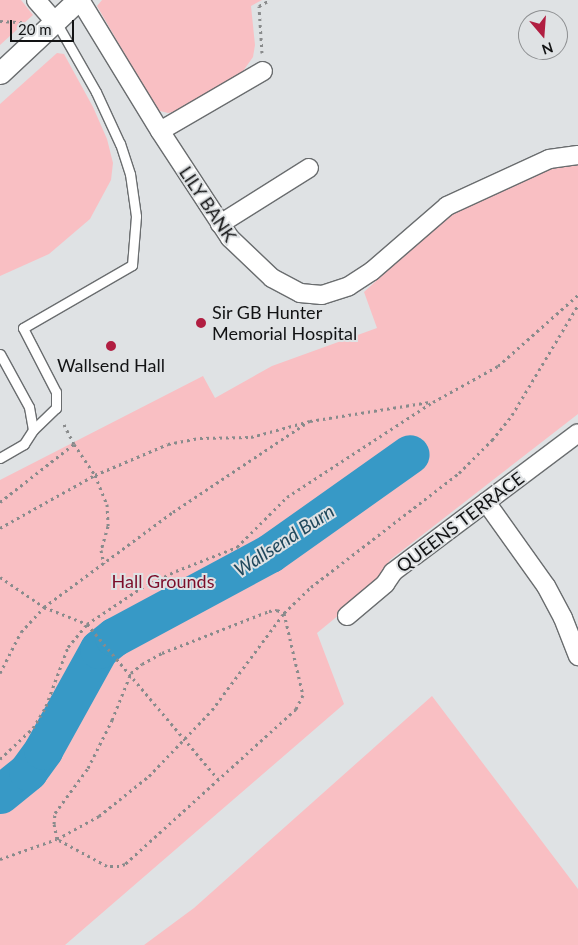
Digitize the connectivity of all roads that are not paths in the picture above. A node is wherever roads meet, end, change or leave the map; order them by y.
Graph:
1 (36, 0) edge
2 (79, 0) edge
3 (55, 22) junction
4 (263, 71) road end
5 (0, 74) edge
6 (160, 131) junction
7 (578, 154) edge
8 (309, 168) dead end
9 (220, 224) junction
10 (0, 354) edge
11 (33, 430) junction
12 (578, 433) edge
13 (0, 458) edge
14 (486, 502) junction
15 (347, 616) dead end
16 (578, 656) edge

1 - 3 street
2 - 3 street
2 - 6 street, LILY BANK
3 - 5 street
3 - 11 lane
4 - 6 street
6 - 9 street, LILY BANK
7 - 9 street, LILY BANK
8 - 9 street
10 - 11 lane
11 - 13 lane
12 - 14 street, QUEENS TERRACE
14 - 15 street, QUEENS TERRACE
14 - 16 street

